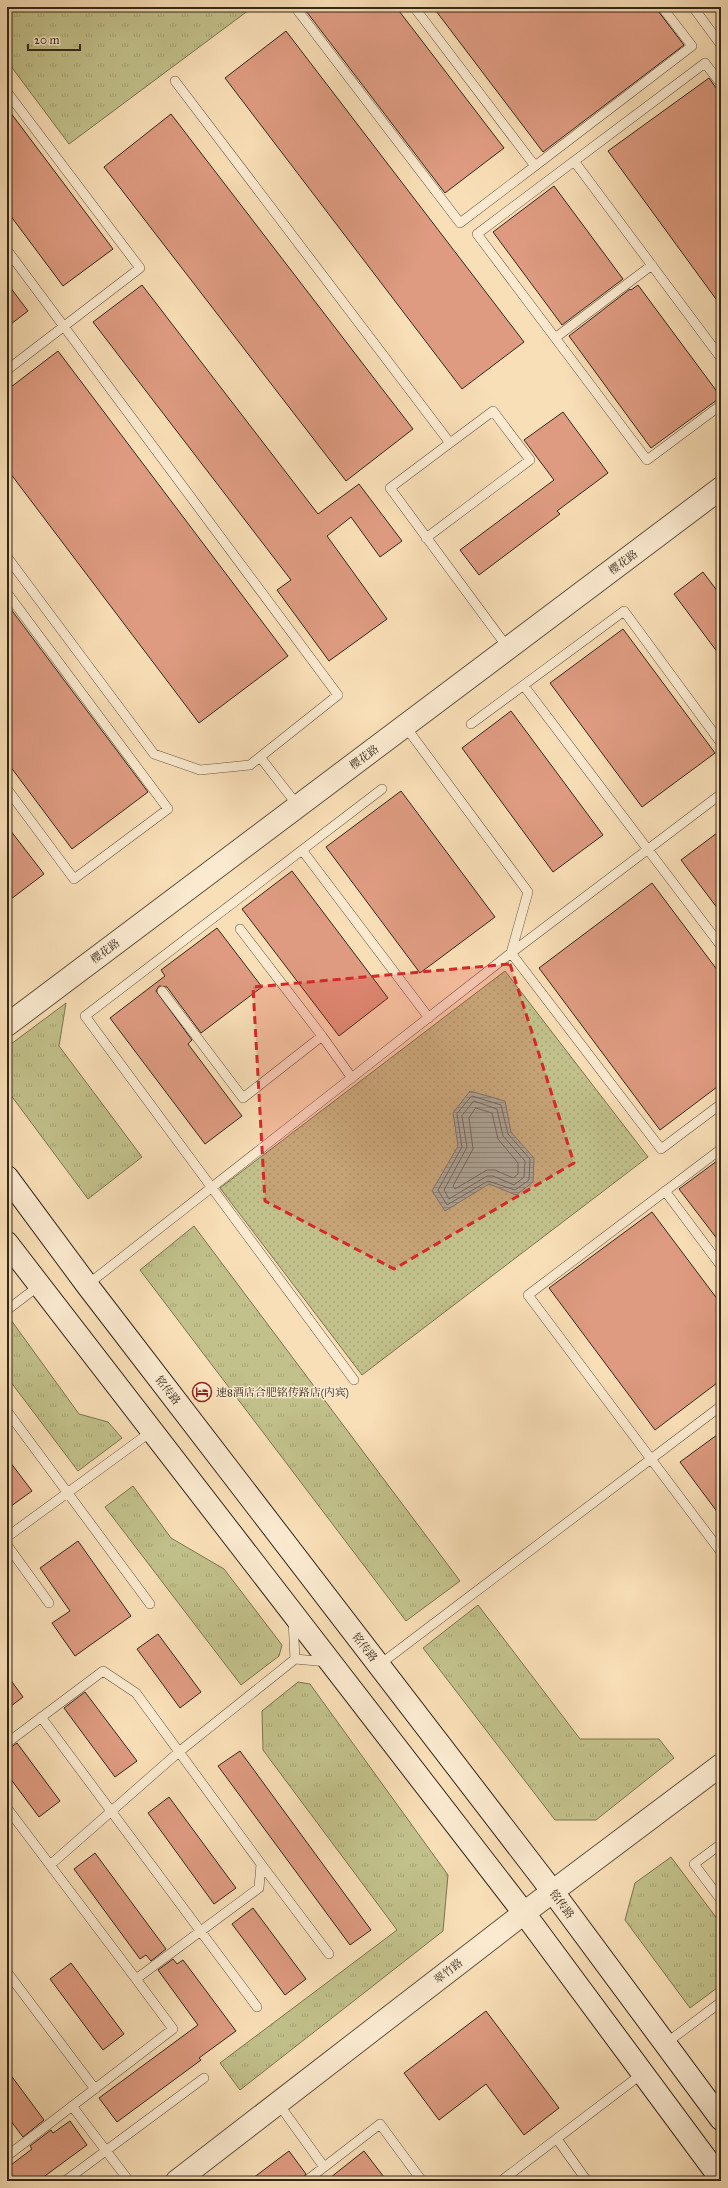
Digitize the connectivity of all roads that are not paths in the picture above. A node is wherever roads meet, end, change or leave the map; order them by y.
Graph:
1 (295, 7) edge
2 (414, 7) edge
3 (662, 7) edge
4 (693, 7) edge
5 (721, 45) edge
6 (175, 81) dead end
7 (721, 84) edge
8 (7, 92) edge
9 (574, 161) junction
10 (535, 166) junction
11 (7, 250) edge
12 (652, 265) junction
13 (64, 326) junction
14 (555, 338) junction
15 (721, 358) edge
16 (7, 370) edge
17 (721, 405) edge
18 (450, 443) junction
19 (721, 488) edge
20 (426, 538) junction
21 (7, 557) edge
22 (7, 593) edge
23 (508, 648) junction
24 (524, 686) junction
25 (471, 724) dead end
26 (405, 726) junction
27 (721, 743) edge
28 (260, 757) junction
29 (7, 789) edge
30 (382, 789) dead end
31 (721, 794) edge
32 (298, 806) junction
33 (302, 850) junction
34 (648, 850) junction
35 (240, 929) dead end
36 (721, 946) edge
37 (512, 953) junction
38 (162, 991) dead end
39 (429, 1018) junction
40 (7, 1025) edge
41 (322, 1036) junction
42 (352, 1078) junction
43 (721, 1104) edge
44 (721, 1149) edge
45 (7, 1176) edge
46 (211, 1188) junction
47 (665, 1191) junction
48 (7, 1243) edge
49 (721, 1266) edge
50 (40, 1285) junction
51 (88, 1285) junction
52 (7, 1310) edge
53 (354, 1380) dead end
54 (721, 1406) edge
55 (7, 1412) edge
56 (152, 1431) junction
57 (652, 1459) junction
58 (68, 1492) junction
59 (7, 1537) edge
60 (7, 1545) edge
61 (721, 1552) edge
62 (49, 1603) dead end
63 (150, 1604) dead end
64 (292, 1613) junction
65 (295, 1659) junction
66 (331, 1662) junction
67 (379, 1665) junction
68 (41, 1717) junction
69 (7, 1743) edge
70 (180, 1751) junction
71 (721, 1765) edge
72 (7, 1808) edge
73 (111, 1811) junction
74 (721, 1844) edge
75 (261, 1864) junction
76 (50, 1865) junction
77 (553, 1892) junction
78 (721, 1900) edge
79 (524, 1913) junction
80 (200, 1932) junction
81 (329, 1954) dead end
82 (7, 1972) edge
83 (136, 1979) junction
84 (721, 2002) edge
85 (257, 2007) dead end
86 (665, 2044) junction
87 (643, 2074) junction
88 (204, 2078) dead end
89 (95, 2089) junction
90 (278, 2103) junction
91 (72, 2106) junction
92 (721, 2119) edge
93 (557, 2139) junction
94 (106, 2150) junction
95 (7, 2156) edge
96 (324, 2167) junction
97 (721, 2179) edge
98 (65, 2181) edge
99 (129, 2181) edge
100 (179, 2181) edge
101 (306, 2181) edge
102 (422, 2181) edge
103 (501, 2181) edge
104 (587, 2181) edge

1 - 10 lane
2 - 10 lane
3 - 10 lane
4 - 5 lane
6 - 18 lane
7 - 9 lane
8 - 13 lane
9 - 12 lane
9 - 14 lane
11 - 13 lane
12 - 14 lane
12 - 15 lane
13 - 16 lane
13 - 28 lane
14 - 17 lane
18 - 20 lane
18 - 20 lane
19 - 23 main road, 樱花路
20 - 23 lane
21 - 28 lane
22 - 29 lane
23 - 26 main road, 樱花路
24 - 25 lane
24 - 27 lane
24 - 34 lane
26 - 32 main road, 樱花路
26 - 37 lane
28 - 32 lane
30 - 33 lane
31 - 34 lane
32 - 40 main road, 樱花路
33 - 39 lane
33 - 46 lane
34 - 36 lane
34 - 37 lane
35 - 41 lane
37 - 39 lane
37 - 43 lane
38 - 41 lane
39 - 42 lane
41 - 42 lane
42 - 46 lane
44 - 47 lane
45 - 51 main road, 铭传路
46 - 51 lane
46 - 53 lane
47 - 49 lane
47 - 57 lane
48 - 50 main road
50 - 52 lane
50 - 56 main road
51 - 67 main road, 铭传路
54 - 57 lane
55 - 58 lane
56 - 58 lane
56 - 64 main road
57 - 61 lane
57 - 67 lane
58 - 59 lane
58 - 63 lane
60 - 62 lane
64 - 65 lane
64 - 66 main road
65 - 66 lane
65 - 70 lane
66 - 79 main road
67 - 77 main road, 铭传路
68 - 69 lane
68 - 70 lane
68 - 73 lane
70 - 73 lane
70 - 75 lane
71 - 77 main road, 翠竹路
72 - 76 lane
73 - 76 lane
73 - 80 lane
74 - 78 lane
75 - 80 lane
75 - 81 lane
76 - 83 lane
77 - 79 main road, 翠竹路
77 - 86 main road, 铭传路
79 - 87 main road
79 - 90 main road, 翠竹路
80 - 83 lane
80 - 85 lane
82 - 89 lane
83 - 89 lane
84 - 86 lane
86 - 92 main road, 铭传路
87 - 93 lane
87 - 97 main road
88 - 94 lane
89 - 91 lane
90 - 96 lane
90 - 100 main road, 翠竹路
91 - 94 lane
91 - 95 lane
93 - 103 lane
93 - 104 lane
94 - 98 lane
94 - 99 lane
96 - 101 lane
96 - 102 lane

